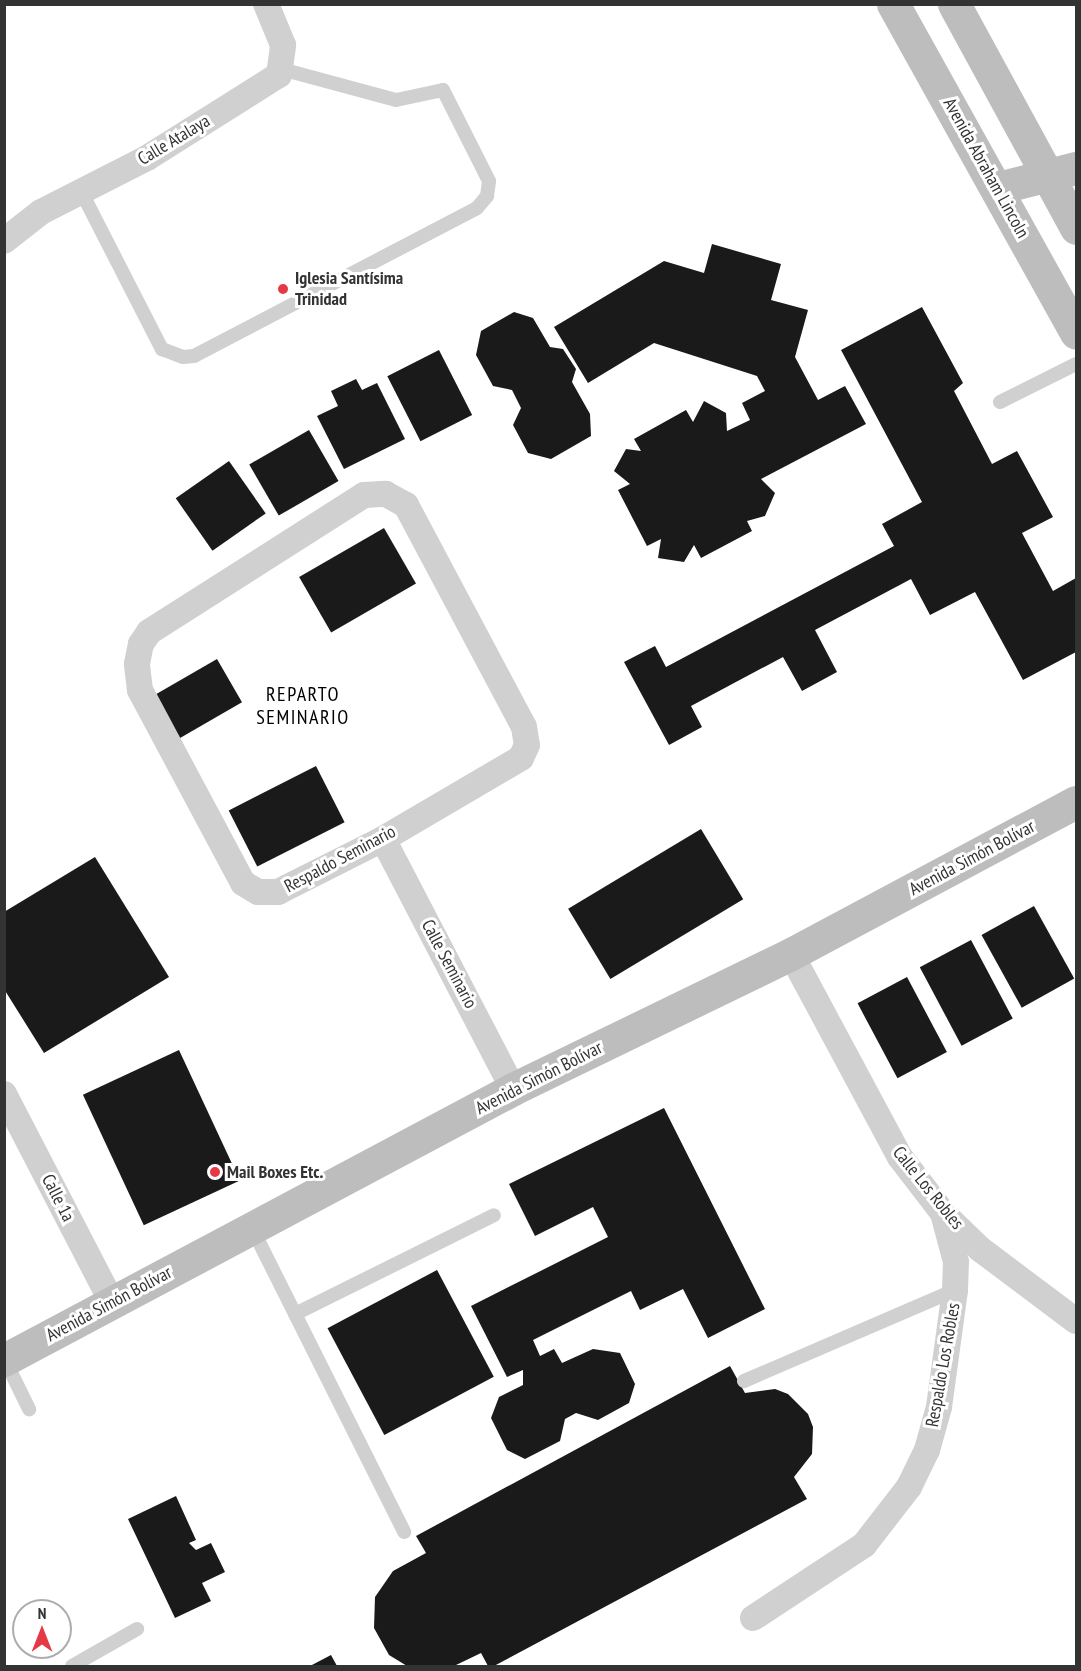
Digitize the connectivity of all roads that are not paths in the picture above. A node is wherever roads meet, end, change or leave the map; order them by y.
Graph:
1 (266, 4) edge
2 (893, 4) edge
3 (954, 4) edge
4 (281, 69) junction
5 (1077, 168) edge
6 (1046, 177) junction
7 (998, 188) junction
8 (81, 191) junction
9 (1077, 228) edge
10 (4, 241) edge
11 (1077, 333) edge
12 (1077, 364) edge
13 (1000, 402) dead end
14 (1077, 802) edge
15 (383, 839) junction
16 (791, 954) junction
17 (513, 1089) junction
18 (4, 1094) edge
19 (943, 1213) junction
20 (494, 1215) dead end
21 (252, 1228) junction
22 (955, 1290) junction
23 (112, 1302) junction
24 (295, 1314) junction
25 (1077, 1321) edge
26 (5, 1360) edge
27 (744, 1381) dead end
28 (29, 1409) dead end
29 (404, 1532) dead end
30 (753, 1618) dead end
31 (137, 1629) dead end
32 (72, 1666) edge

1 - 4 street
2 - 7 main road, Avenida Abraham Lincoln
3 - 6 main road
4 - 8 street, Calle Atalaya
4 - 8 lane
5 - 6 main road
6 - 7 main road
6 - 9 main road
7 - 11 main road, Avenida Abraham Lincoln
8 - 10 street, Calle Atalaya
12 - 13 lane
14 - 16 main road, Avenida Simón Bolívar
15 - 15 street, Respaldo Seminario
15 - 17 street, Calle Seminario
16 - 17 main road, Avenida Simón Bolívar
16 - 19 street, Calle Los Robles
17 - 21 main road, Avenida Simón Bolívar
18 - 23 street, Calle 1a
19 - 22 street, Respaldo Los Robles
19 - 25 street, Calle Los Robles
20 - 24 lane
21 - 23 main road, Avenida Simón Bolívar
21 - 24 lane
22 - 27 lane
22 - 30 street, Respaldo Los Robles
23 - 26 main road, Avenida Simón Bolívar
24 - 29 lane
26 - 28 lane
31 - 32 lane

